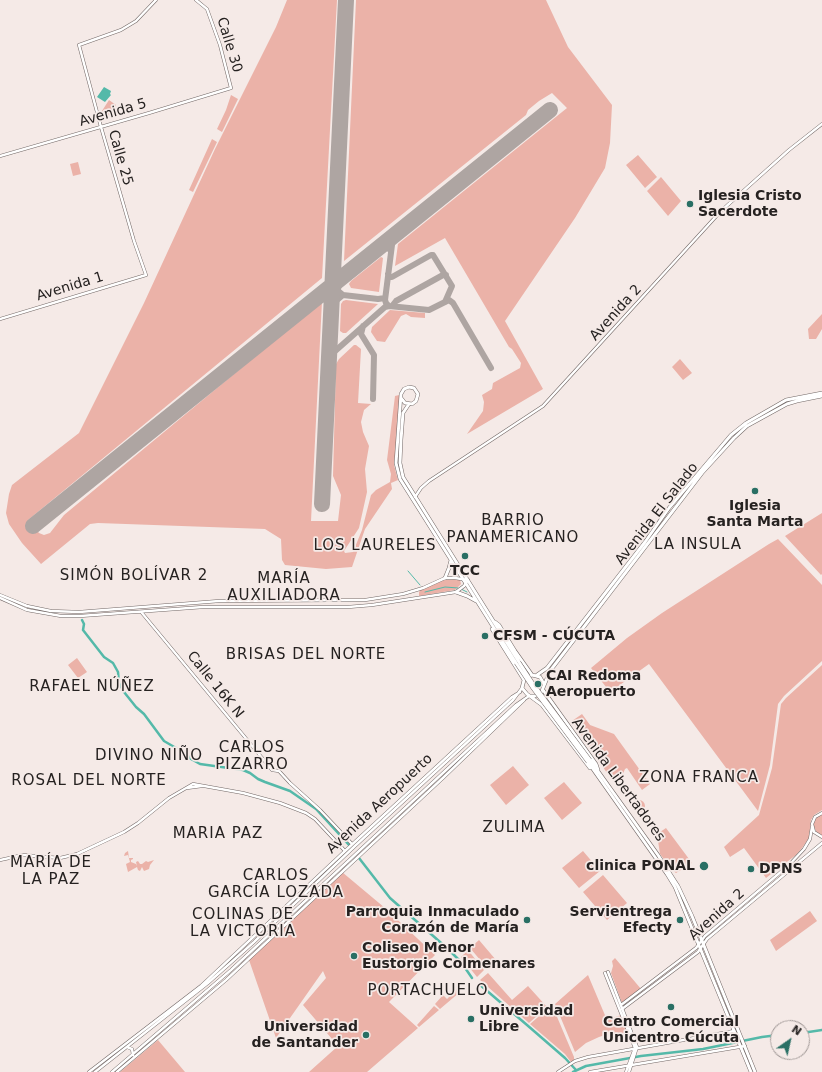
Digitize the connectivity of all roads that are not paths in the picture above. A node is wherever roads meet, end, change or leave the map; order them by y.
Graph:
1 (156, 0) edge
2 (196, 0) edge
3 (231, 88) joint
4 (822, 124) edge
5 (101, 127) junction
6 (0, 156) edge
7 (146, 276) joint
8 (0, 319) edge
9 (822, 393) edge
10 (822, 396) edge
11 (401, 398) junction
12 (409, 404) junction
13 (414, 498) junction
14 (451, 560) junction
15 (445, 578) junction
16 (463, 579) junction
17 (466, 583) junction
18 (457, 591) junction
19 (0, 597) edge
20 (202, 601) junction
21 (191, 602) junction
22 (478, 603) junction
23 (194, 608) junction
24 (203, 608) junction
25 (85, 611) junction
26 (79, 612) junction
27 (142, 612) junction
28 (80, 616) junction
29 (86, 616) junction
30 (492, 621) junction
31 (532, 675) junction
32 (537, 676) junction
33 (524, 680) junction
34 (522, 688) junction
35 (544, 688) junction
36 (520, 691) junction
37 (529, 697) junction
38 (455, 750) junction
39 (454, 755) junction
40 (460, 760) junction
41 (434, 771) junction
42 (597, 774) junction
43 (822, 813) edge
44 (374, 824) junction
45 (812, 827) junction
46 (373, 829) junction
47 (378, 834) junction
48 (362, 835) junction
49 (367, 835) junction
50 (822, 837) edge
51 (371, 841) junction
52 (822, 843) edge
53 (352, 844) junction
54 (345, 851) junction
55 (0, 860) edge
56 (347, 863) junction
57 (343, 866) junction
58 (348, 867) junction
59 (307, 901) junction
60 (306, 905) junction
61 (701, 940) junction
62 (699, 944) junction
63 (704, 945) junction
64 (700, 949) junction
65 (252, 950) junction
66 (249, 953) junction
67 (253, 954) junction
68 (233, 956) junction
69 (237, 957) junction
70 (232, 961) junction
71 (226, 974) junction
72 (222, 978) junction
73 (226, 980) junction
74 (622, 1007) junction
75 (168, 1024) junction
76 (172, 1026) junction
77 (734, 1032) junction
78 (744, 1045) junction
79 (740, 1046) junction
80 (127, 1047) junction
81 (119, 1049) junction
82 (636, 1049) junction
83 (133, 1054) junction
84 (105, 1060) junction
85 (131, 1060) junction
86 (630, 1064) junction
87 (103, 1066) junction
88 (89, 1072) edge
89 (95, 1072) edge
90 (103, 1072) edge
91 (112, 1072) edge
92 (116, 1072) edge
93 (558, 1072) edge
94 (590, 1072) edge
95 (627, 1072) edge
96 (751, 1072) edge
97 (755, 1072) edge

1 - 5 street, Calle 25
2 - 3 street, Calle 30
3 - 5 street, Avenida 5
4 - 13 street, Avenida 2
5 - 6 street, Avenida 5
5 - 7 street, Calle 25
7 - 8 street, Avenida 1
9 - 32 main road, Avenida El Salado
10 - 35 main road, Avenida El Salado
11 - 12 main road
11 - 12 main road
11 - 13 main road
12 - 13 main road
13 - 14 main road
13 - 17 main road
14 - 15 main road
14 - 16 main road
15 - 16 street
15 - 20 street
16 - 17 main road
17 - 18 street
17 - 22 main road
17 - 30 main road
18 - 22 main road
18 - 24 street
19 - 26 street
19 - 28 street
20 - 21 street
20 - 24 street
21 - 23 street
21 - 25 street
22 - 30 main road
23 - 24 street
23 - 27 street
25 - 26 street
25 - 29 street
26 - 28 street
27 - 29 street
27 - 53 street, Calle 16K N
28 - 29 street
30 - 31 main road
30 - 33 main road
30 - 42 main road, Avenida Libertadores, bridge
31 - 32 main road
31 - 33 main road
32 - 35 main road
33 - 34 main road
34 - 36 street, Avenida Aeropuerto
34 - 37 main road
35 - 37 main road
35 - 42 main road
36 - 38 street, Avenida Aeropuerto
36 - 39 street, Avenida Aeropuerto
37 - 40 street, Avenida Aeropuerto
37 - 42 main road
38 - 39 street
38 - 41 street, Avenida Aeropuerto
39 - 41 street, Avenida Aeropuerto
40 - 47 street, Avenida Aeropuerto
40 - 58 street, Avenida Aeropuerto
41 - 44 street, Avenida Aeropuerto
41 - 46 street, Avenida Aeropuerto
42 - 61 main road, Avenida Libertadores
42 - 62 main road, Avenida Libertadores
43 - 45 street, Avenida 2
44 - 46 street
44 - 48 street, Avenida Aeropuerto
45 - 50 street
45 - 61 street, Avenida 2
46 - 47 street
46 - 49 street, Avenida Aeropuerto
47 - 51 street, Avenida Aeropuerto
48 - 49 street
48 - 53 street, Avenida Aeropuerto
49 - 51 street
49 - 69 street, Avenida Aeropuerto
51 - 56 street, Avenida Aeropuerto
52 - 63 street, Avenida 2
53 - 54 street, Avenida Aeropuerto
54 - 55 street
54 - 68 street, Avenida Aeropuerto
56 - 57 street, Avenida Aeropuerto
56 - 58 street
57 - 58 street
57 - 59 street, Avenida Aeropuerto
58 - 60 street, Avenida Aeropuerto
59 - 60 street
59 - 65 street, Avenida Aeropuerto
60 - 67 street, Avenida Aeropuerto
61 - 62 street, Avenida 2
61 - 63 main road, Avenida Libertadores
62 - 64 main road, Avenida Libertadores
62 - 74 street, Avenida 2
63 - 64 street, Avenida 2
63 - 78 main road, Avenida Libertadores
64 - 74 street, Avenida 2
64 - 77 main road, Avenida Libertadores
65 - 66 street, Avenida Aeropuerto
65 - 67 street
66 - 67 street
66 - 71 street, Avenida Aeropuerto
67 - 73 street, Avenida Aeropuerto
68 - 69 street
68 - 70 street
68 - 81 street, Avenida Aeropuerto
69 - 70 street, Avenida Aeropuerto
70 - 80 street, Avenida Aeropuerto
71 - 72 street, Avenida Aeropuerto
71 - 73 street
72 - 73 street
72 - 75 street, Avenida Aeropuerto
73 - 76 street, Avenida Aeropuerto
74 - 82 street
74 - 82 street
75 - 76 street
75 - 83 street, Avenida Aeropuerto
76 - 85 street, Avenida Aeropuerto
77 - 79 main road, Avenida Libertadores
77 - 82 street
78 - 79 street
78 - 97 main road, Avenida Libertadores
79 - 86 street
79 - 96 main road, Avenida Libertadores
80 - 81 street
80 - 83 street
80 - 87 street, Avenida Aeropuerto
81 - 84 street, Avenida Aeropuerto
82 - 86 street
82 - 93 street
83 - 85 street
83 - 91 street, Avenida Aeropuerto
84 - 87 street
84 - 88 street, Avenida Aeropuerto
85 - 92 street, Avenida Aeropuerto
86 - 94 street
86 - 95 street
87 - 89 street, Avenida Aeropuerto
87 - 90 street

